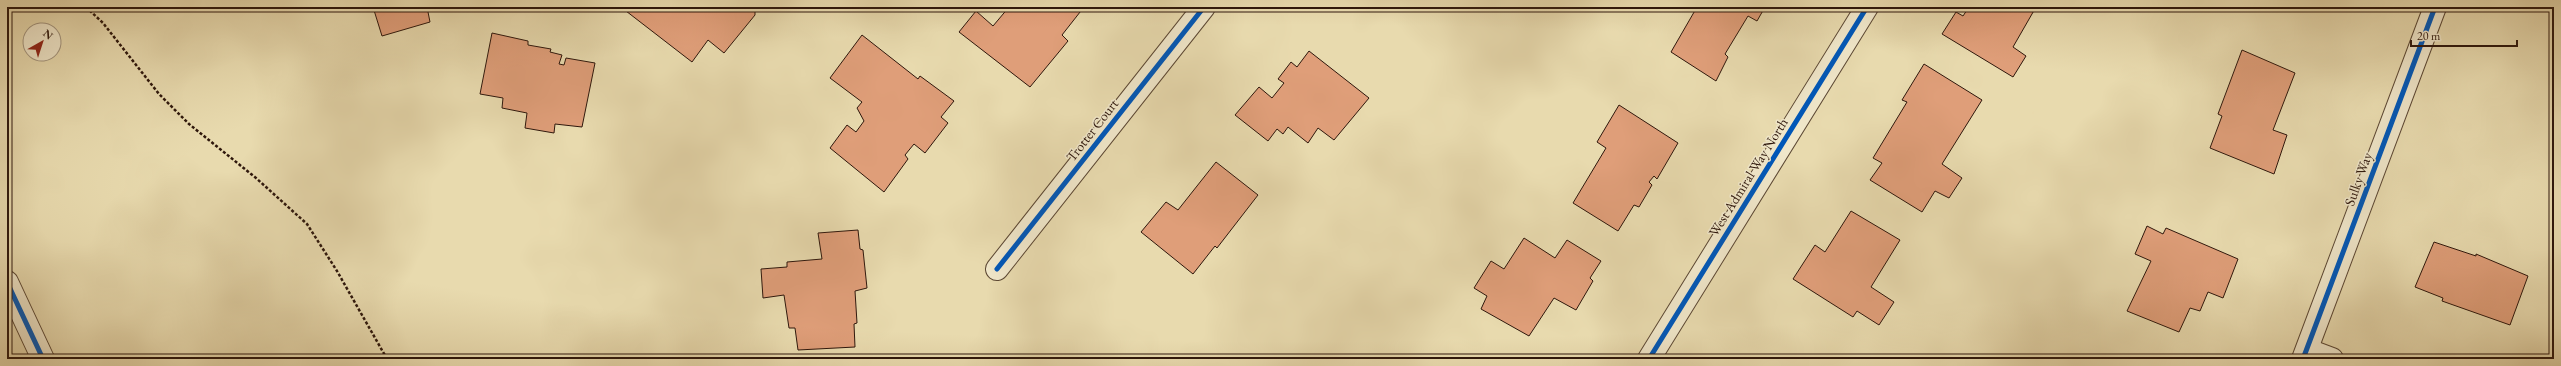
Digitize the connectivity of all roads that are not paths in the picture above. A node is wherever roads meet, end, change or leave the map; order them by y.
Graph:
1 (1204, 7) edge
2 (1867, 7) edge
3 (2435, 7) edge
4 (998, 269) dead end
5 (7, 282) edge
6 (2306, 354) edge
7 (43, 359) edge
8 (1649, 359) edge
9 (2332, 359) edge

1 - 4 street, Trotter Court
2 - 8 street, West Admiral Way North
3 - 6 street, Sulky Way
5 - 7 street
6 - 9 street

